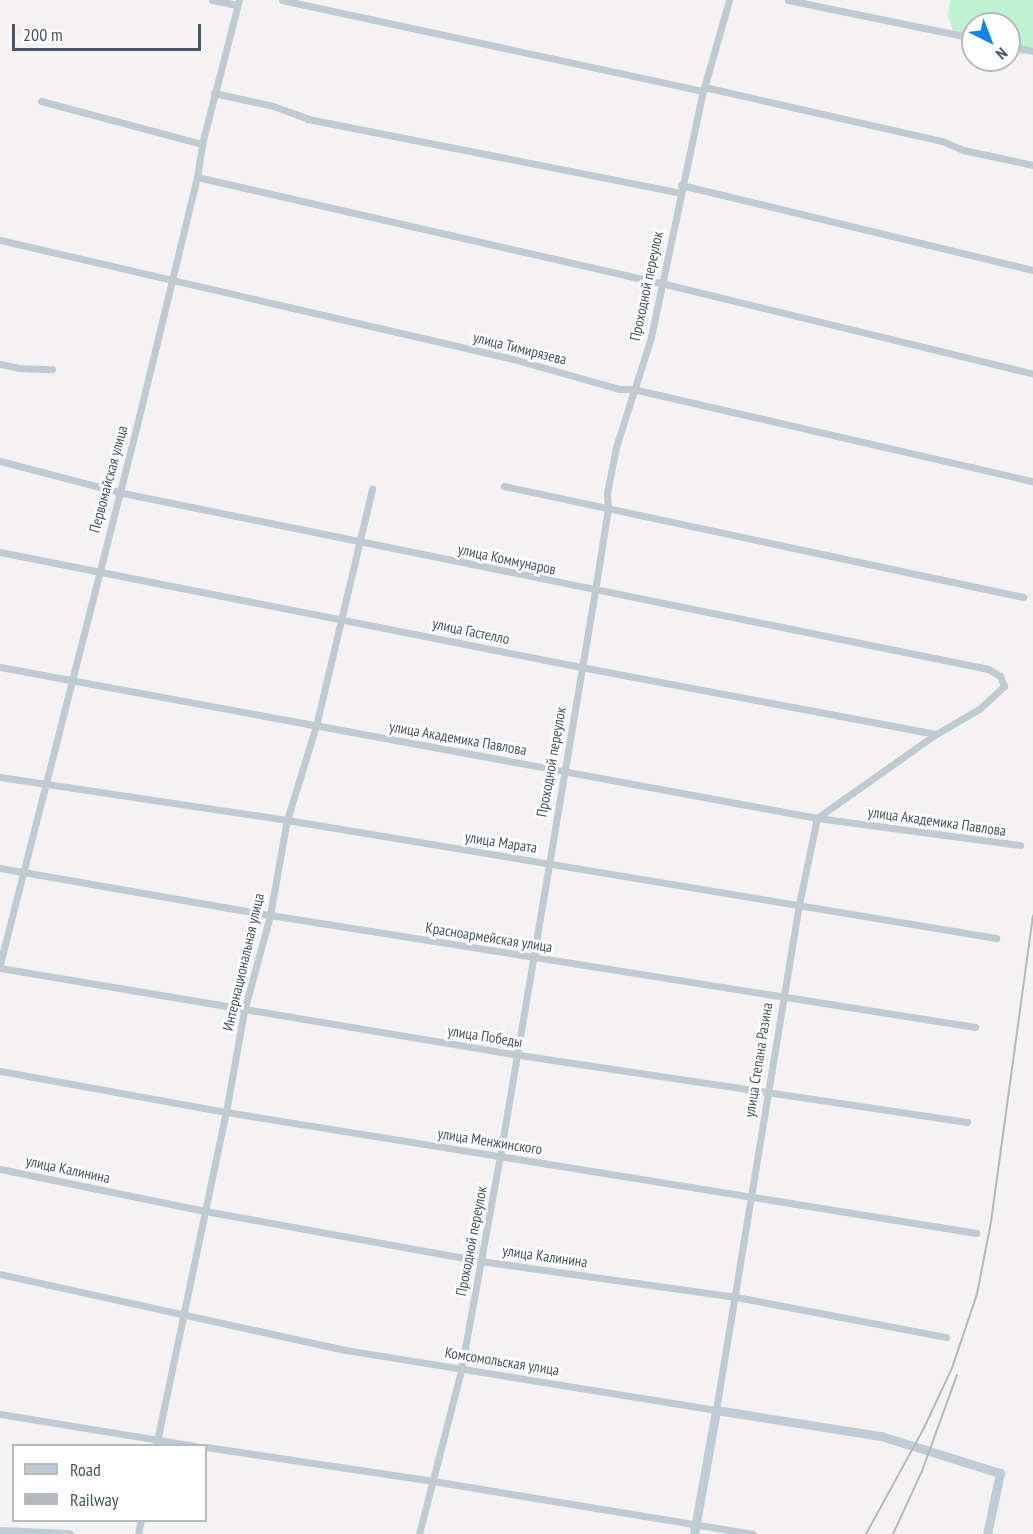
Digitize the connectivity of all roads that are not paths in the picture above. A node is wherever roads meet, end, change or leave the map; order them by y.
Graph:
1 (212, 0) edge
2 (282, 0) edge
3 (729, 0) edge
4 (788, 0) edge
5 (239, 3) edge
6 (961, 36) edge
7 (703, 89) junction
8 (214, 93) junction
9 (41, 101) dead end
10 (202, 144) junction
11 (1033, 165) edge
12 (197, 177) junction
13 (681, 185) junction
14 (681, 193) junction
15 (0, 240) edge
16 (1033, 270) edge
17 (170, 280) junction
18 (661, 283) junction
19 (0, 364) edge
20 (52, 369) dead end
21 (1033, 374) edge
22 (633, 389) junction
23 (0, 461) edge
24 (1033, 481) edge
25 (504, 486) dead end
26 (372, 489) dead end
27 (118, 492) junction
28 (608, 508) junction
29 (360, 542) junction
30 (0, 552) edge
31 (98, 571) junction
32 (595, 591) junction
33 (1023, 597) dead end
34 (343, 619) junction
35 (0, 667) edge
36 (581, 667) junction
37 (71, 681) junction
38 (316, 726) junction
39 (936, 734) junction
40 (563, 771) junction
41 (0, 777) edge
42 (46, 783) junction
43 (817, 818) junction
44 (287, 820) junction
45 (1020, 845) dead end
46 (548, 863) junction
47 (0, 868) edge
48 (24, 873) junction
49 (799, 904) junction
50 (270, 915) junction
51 (996, 938) dead end
52 (532, 957) junction
53 (0, 966) edge
54 (783, 998) junction
55 (244, 1011) junction
56 (975, 1027) dead end
57 (519, 1055) junction
58 (0, 1071) edge
59 (767, 1092) junction
60 (226, 1112) junction
61 (967, 1122) dead end
62 (500, 1156) junction
63 (0, 1169) edge
64 (752, 1197) junction
65 (205, 1211) junction
66 (976, 1233) dead end
67 (480, 1261) junction
68 (0, 1274) edge
69 (736, 1297) junction
70 (184, 1314) junction
71 (946, 1337) dead end
72 (461, 1370) junction
73 (716, 1410) junction
74 (0, 1414) edge
75 (156, 1443) edge
76 (207, 1447) edge
77 (433, 1481) junction
78 (695, 1530) edge
79 (0, 1531) edge
80 (69, 1534) edge
81 (419, 1534) edge
82 (753, 1534) edge
83 (987, 1534) edge

1 - 5 street
2 - 7 street
3 - 7 street, Проходной переулок
4 - 6 street
5 - 8 street, Первомайская улица
7 - 11 street
7 - 13 street, Проходной переулок
8 - 10 street, Первомайская улица
8 - 14 street
9 - 10 street
10 - 12 street, Первомайская улица
12 - 17 street, Первомайская улица
12 - 18 street
13 - 14 street, Проходной переулок
13 - 16 street
14 - 18 street, Проходной переулок
15 - 17 street, улица Тимирязева
17 - 22 street, улица Тимирязева
17 - 27 street, Первомайская улица
18 - 21 street
18 - 22 street, Проходной переулок
19 - 20 street
22 - 24 street, улица Тимирязева
22 - 28 street, Проходной переулок
23 - 27 street, улица Коммунаров
25 - 28 street
26 - 29 street, Интернациональная улица
27 - 29 street, улица Коммунаров
27 - 31 street, Первомайская улица
28 - 32 street, Проходной переулок
28 - 33 street
29 - 32 street, улица Коммунаров
29 - 34 street, Интернациональная улица
30 - 31 street, улица Гастелло
31 - 34 street, улица Гастелло
31 - 37 street, Первомайская улица
32 - 36 street, Проходной переулок
32 - 39 street, улица Коммунаров
34 - 36 street, улица Гастелло
34 - 38 street, Интернациональная улица
35 - 37 street, улица Академика Павлова
36 - 39 street, улица Гастелло
36 - 40 street, Проходной переулок
37 - 38 street, улица Академика Павлова
37 - 42 street, Первомайская улица
38 - 40 street, улица Академика Павлова
38 - 44 street, Интернациональная улица
39 - 43 street
40 - 43 street, улица Академика Павлова
40 - 46 street, Проходной переулок
41 - 42 street, улица Марата
42 - 44 street, улица Марата
42 - 48 street, Первомайская улица
43 - 45 street, улица Академика Павлова
43 - 49 street, улица Степана Разина
44 - 46 street, улица Марата
44 - 50 street, Интернациональная улица
46 - 49 street, улица Марата
46 - 52 street, Проходной переулок
47 - 48 street, Красноармейская улица
48 - 50 street, Красноармейская улица
48 - 53 street, Первомайская улица
49 - 51 street, улица Марата
49 - 54 street, улица Степана Разина
50 - 52 street, Красноармейская улица
50 - 55 street, Интернациональная улица
52 - 54 street, Красноармейская улица
52 - 57 street, Проходной переулок
53 - 55 street, улица Победы
54 - 56 street, Красноармейская улица
54 - 59 street, улица Степана Разина
55 - 57 street, улица Победы
55 - 60 street, Интернациональная улица
57 - 59 street, улица Победы
57 - 62 street, Проходной переулок
58 - 60 street, улица Менжинского
59 - 61 street, улица Победы
59 - 64 street, улица Степана Разина
60 - 62 street, улица Менжинского
60 - 65 street, Интернациональная улица
62 - 64 street, улица Менжинского
62 - 67 street, Проходной переулок
63 - 65 street, улица Калинина
64 - 66 street, улица Менжинского
64 - 69 street, улица Степана Разина
65 - 67 street, улица Калинина
65 - 70 street, Интернациональная улица
67 - 69 street, улица Калинина
67 - 72 street, Проходной переулок
68 - 70 street, Комсомольская улица
69 - 71 street, улица Калинина
69 - 73 street, улица Степана Разина
70 - 72 street, Комсомольская улица
70 - 75 street, Интернациональная улица
72 - 73 street, Комсомольская улица
72 - 77 street, Проходной переулок
73 - 78 main road, улица Степана Разина
73 - 83 main road, Комсомольская улица
74 - 75 street
76 - 77 street
77 - 78 street
77 - 81 street, Проходной переулок
78 - 82 street
79 - 80 main road

